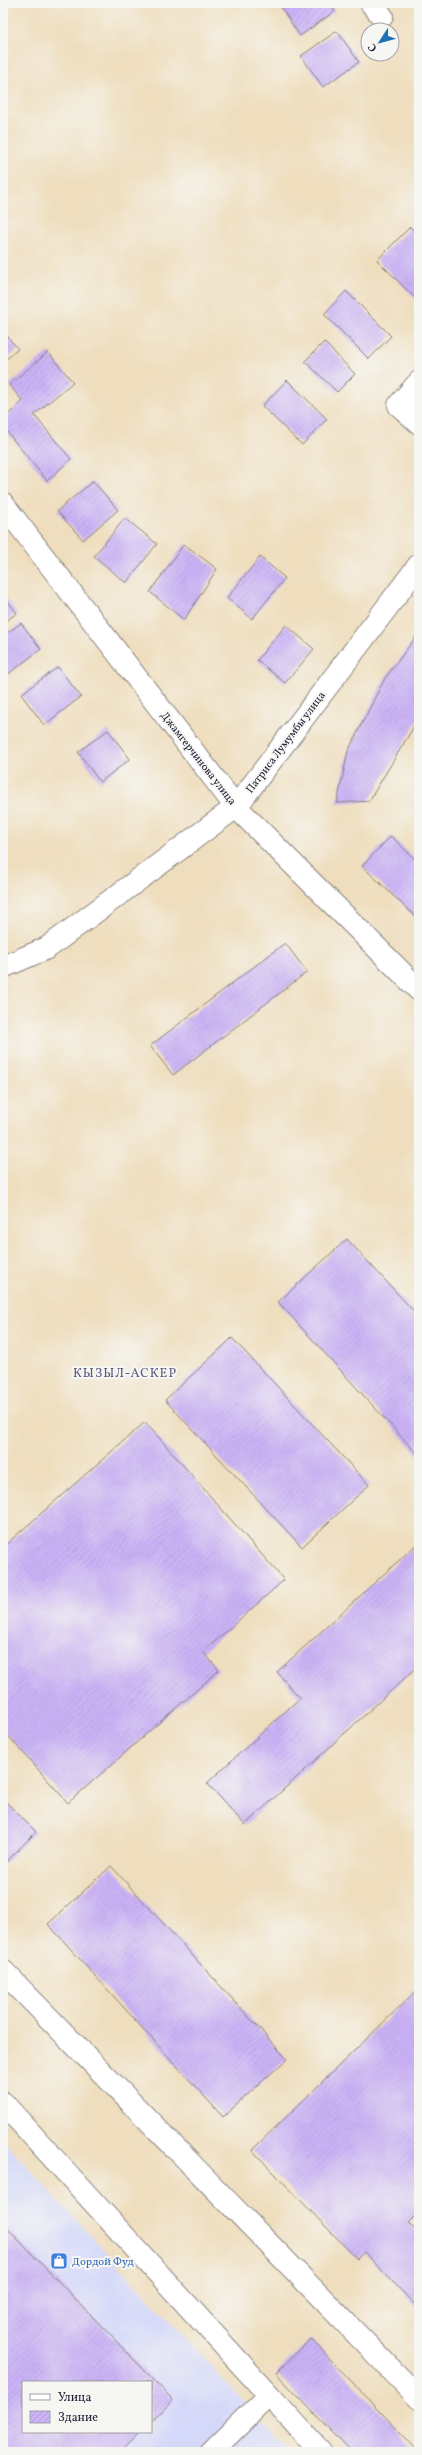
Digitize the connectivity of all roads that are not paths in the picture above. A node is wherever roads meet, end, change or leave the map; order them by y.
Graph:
1 (419, 382) edge
2 (419, 423) edge
3 (3, 504) edge
4 (419, 566) edge
5 (236, 807) junction
6 (3, 967) edge
7 (419, 990) edge
8 (3, 1971) edge
9 (3, 2103) edge
10 (268, 2396) junction
11 (419, 2398) edge
12 (211, 2452) edge
13 (321, 2452) edge

1 - 2 street
3 - 5 street, Джамгерчинова улица
4 - 5 street, Патриса Лумумбы улица
5 - 6 street, Патриса Лумумбы улица
5 - 7 street, Джамгерчинова улица
8 - 11 street
9 - 10 street
10 - 12 street
10 - 13 street

